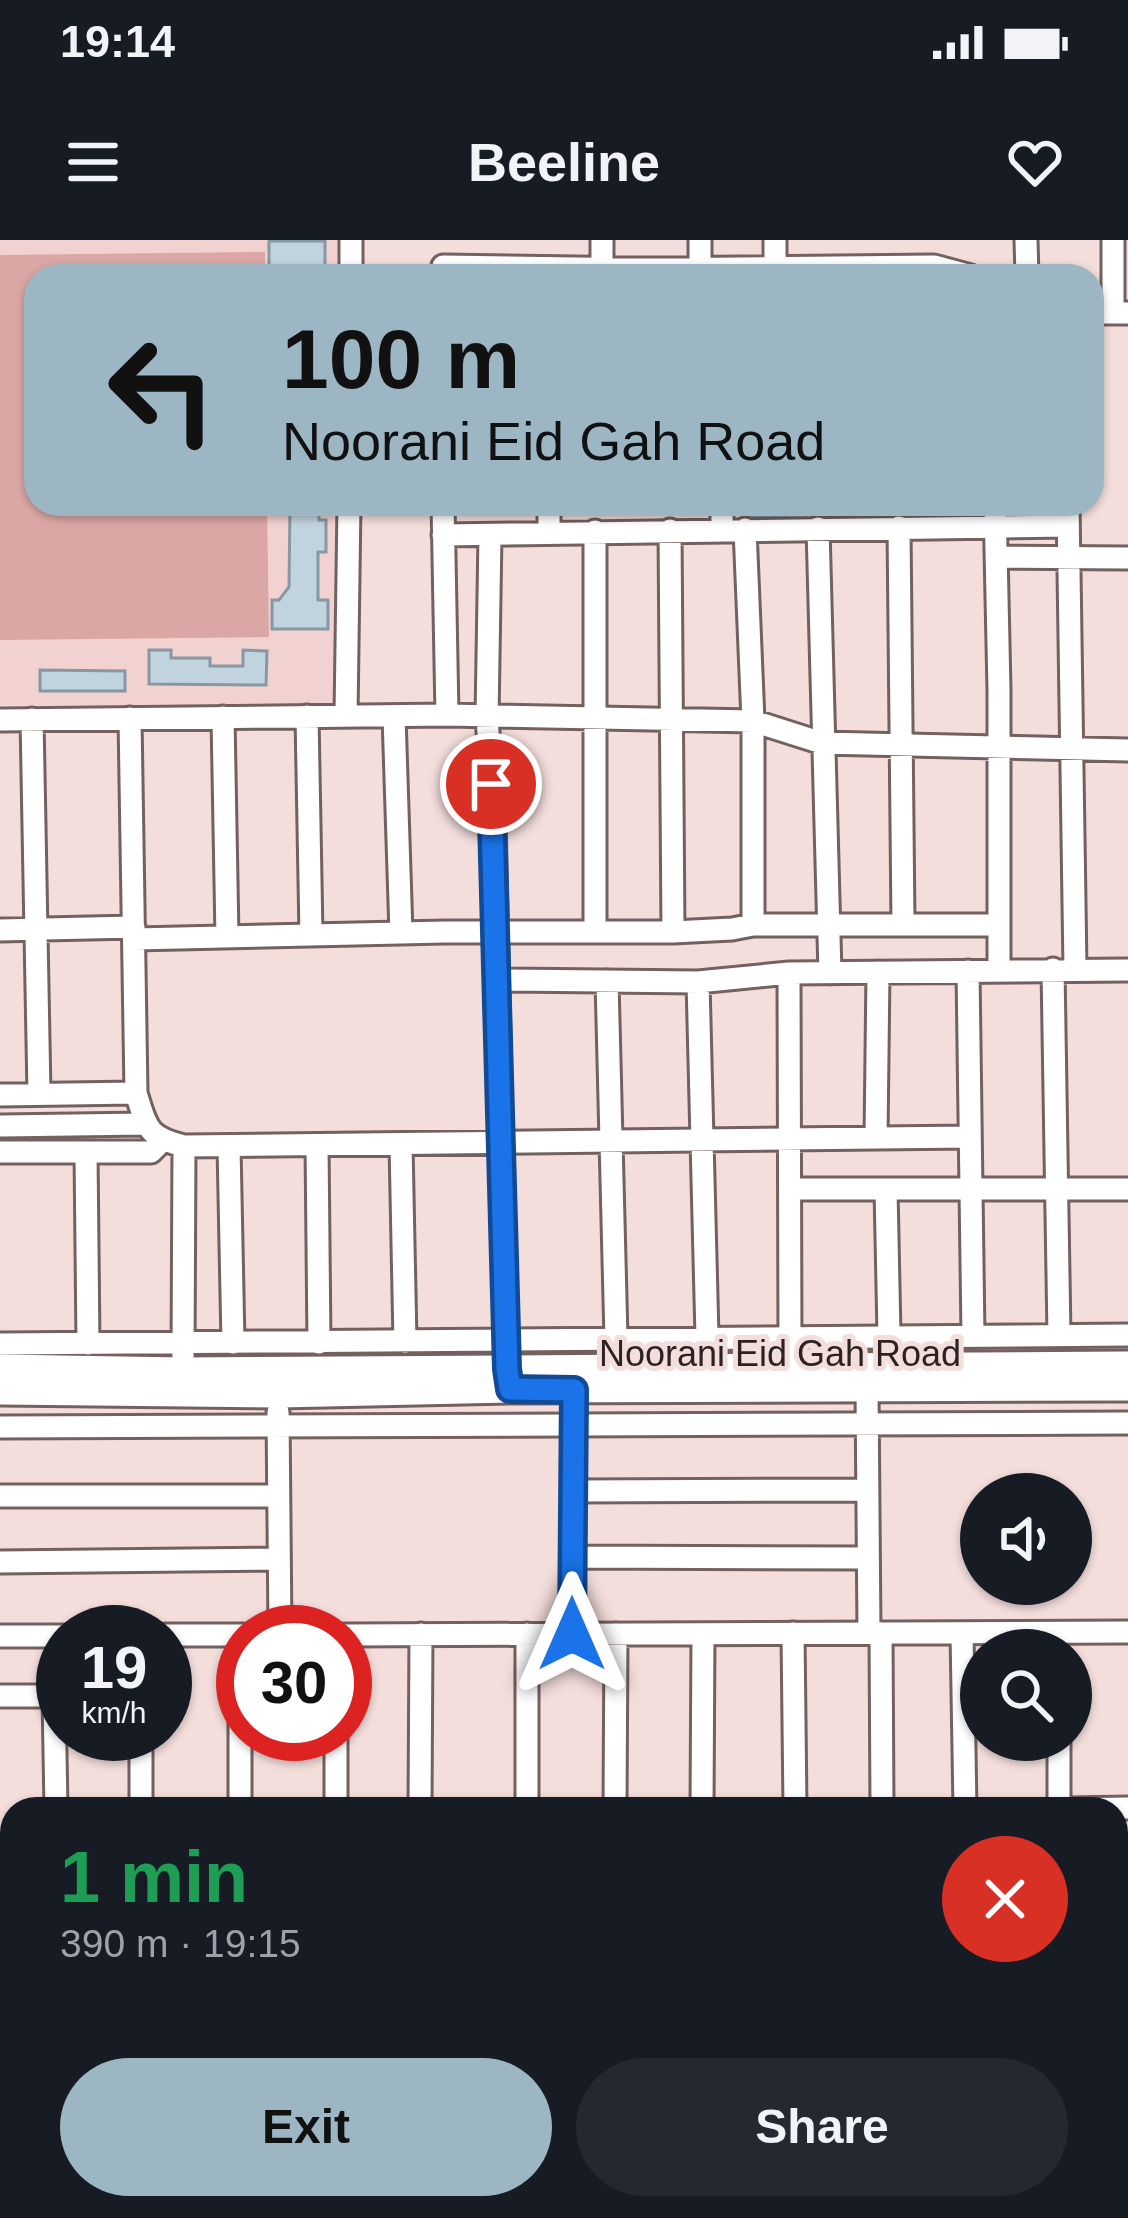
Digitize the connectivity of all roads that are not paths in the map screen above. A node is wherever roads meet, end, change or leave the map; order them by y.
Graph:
1 (1113, 240) edge
2 (1111, 313) edge
3 (349, 516) edge
4 (443, 516) edge
5 (549, 516) edge
6 (644, 516) edge
7 (727, 516) edge
8 (987, 516) edge
9 (995, 516) edge
10 (1068, 516) edge
11 (899, 527) junction
12 (818, 528) junction
13 (733, 529) junction
14 (644, 530) junction
15 (670, 530) junction
16 (596, 531) junction
17 (549, 533) junction
18 (443, 535) junction
19 (490, 535) junction
20 (997, 557) junction
21 (1068, 557) junction
22 (1128, 558) edge
23 (307, 716) junction
24 (346, 716) junction
25 (394, 716) junction
26 (447, 716) junction
27 (223, 717) junction
28 (130, 718) junction
29 (487, 718) junction
30 (595, 718) junction
31 (32, 719) junction
32 (671, 719) junction
33 (0, 720) edge
34 (753, 721) junction
35 (822, 743) junction
36 (902, 745) junction
37 (999, 747) junction
38 (1071, 749) junction
39 (1128, 750) edge
40 (829, 924) junction
41 (903, 924) junction
42 (753, 925) junction
43 (999, 925) junction
44 (36, 929) junction
45 (0, 930) edge
46 (496, 932) junction
47 (595, 932) junction
48 (673, 932) junction
49 (135, 933) junction
50 (401, 933) junction
51 (310, 935) junction
52 (227, 937) junction
53 (1064, 969) junction
54 (999, 970) junction
55 (1128, 970) edge
56 (968, 971) junction
57 (878, 972) junction
58 (789, 973) junction
59 (830, 973) junction
60 (496, 980) junction
61 (608, 981) junction
62 (698, 982) junction
63 (39, 1094) junction
64 (136, 1094) junction
65 (0, 1095) edge
66 (0, 1126) edge
67 (164, 1137) junction
68 (969, 1137) junction
69 (876, 1138) junction
70 (791, 1139) junction
71 (702, 1140) junction
72 (611, 1141) junction
73 (501, 1142) junction
74 (401, 1144) junction
75 (317, 1145) junction
76 (229, 1146) junction
77 (0, 1152) edge
78 (86, 1152) junction
79 (791, 1189) junction
80 (886, 1189) junction
81 (970, 1189) junction
82 (1057, 1189) junction
83 (1128, 1190) edge
84 (889, 1335) junction
85 (1128, 1335) edge
86 (790, 1336) junction
87 (973, 1336) junction
88 (1059, 1336) junction
89 (707, 1337) junction
90 (616, 1339) junction
91 (319, 1342) junction
92 (405, 1342) junction
93 (88, 1343) junction
94 (233, 1343) junction
95 (0, 1344) edge
96 (183, 1357) junction
97 (1128, 1365) edge
98 (507, 1366) junction
99 (789, 1366) junction
100 (0, 1368) edge
101 (1128, 1387) edge
102 (867, 1389) junction
103 (574, 1390) junction
104 (0, 1391) edge
105 (279, 1394) junction
106 (573, 1423) junction
107 (867, 1423) junction
108 (1128, 1423) edge
109 (277, 1425) junction
110 (0, 1426) edge
111 (866, 1490) junction
112 (573, 1492) junction
113 (0, 1496) edge
114 (278, 1496) junction
115 (572, 1557) junction
116 (868, 1558) junction
117 (278, 1559) junction
118 (0, 1562) edge
119 (279, 1605) edge
120 (1128, 1632) edge
121 (793, 1633) junction
122 (875, 1633) junction
123 (960, 1633) edge
124 (421, 1634) junction
125 (527, 1634) junction
126 (572, 1634) junction
127 (616, 1634) junction
128 (703, 1634) junction
129 (372, 1635) edge
130 (0, 1636) edge
131 (36, 1636) edge
132 (1092, 1637) edge
133 (0, 1696) edge
134 (36, 1696) edge
135 (57, 1761) edge
136 (140, 1761) edge
137 (241, 1761) edge
138 (336, 1761) edge
139 (963, 1761) edge
140 (1060, 1761) edge
141 (56, 1797) edge
142 (141, 1797) edge
143 (240, 1797) edge
144 (336, 1797) edge
145 (420, 1797) edge
146 (526, 1797) edge
147 (615, 1797) edge
148 (702, 1797) edge
149 (795, 1797) edge
150 (882, 1797) edge
151 (964, 1797) edge
152 (1062, 1797) edge

1 - 2 street
3 - 24 street
4 - 18 street
5 - 17 street
6 - 14 street
7 - 13 street
8 - 11 street
9 - 20 street
10 - 21 street
11 - 12 street
11 - 36 street
12 - 13 street
12 - 35 street
13 - 15 street
13 - 34 street
14 - 15 street
14 - 16 street
15 - 32 street
16 - 17 street
16 - 30 street
17 - 19 street
18 - 19 street
18 - 26 street
19 - 29 street
20 - 21 street
20 - 37 street
21 - 22 street
21 - 38 street
23 - 24 street
23 - 27 street
23 - 51 street
24 - 25 street
25 - 26 street
25 - 50 street
26 - 29 street
27 - 28 street
27 - 52 street
28 - 31 street
28 - 49 street
29 - 30 street
29 - 46 street
30 - 32 street
30 - 47 street
31 - 33 street
31 - 44 street
32 - 34 street
32 - 48 street
34 - 35 street
34 - 42 street
35 - 36 street
35 - 40 street
36 - 37 street
36 - 41 street
37 - 38 street
37 - 43 street
38 - 39 street
38 - 53 street
40 - 41 street
40 - 42 street
40 - 59 street
41 - 43 street
42 - 48 street
43 - 54 street
44 - 45 street
44 - 49 street
44 - 63 street
46 - 47 street
46 - 50 street
46 - 60 street
47 - 48 street
49 - 52 street
49 - 64 street
50 - 51 street
51 - 52 street
53 - 54 street
53 - 55 street
53 - 82 street
54 - 56 street
56 - 57 street
56 - 68 street
57 - 59 street
57 - 69 street
58 - 59 street
58 - 62 street
58 - 70 street
60 - 61 street
60 - 73 street
61 - 62 street
61 - 72 street
62 - 71 street
63 - 64 street
63 - 65 street
64 - 67 street
66 - 67 street
67 - 76 street
67 - 78 street
67 - 96 street
68 - 69 street
68 - 81 street
69 - 70 street
70 - 71 street
70 - 79 street
71 - 72 street
71 - 89 street
72 - 73 street
72 - 90 street
73 - 74 street
73 - 98 street
74 - 75 street
74 - 92 street
75 - 76 street
75 - 91 street
76 - 94 street
77 - 78 street
78 - 93 street
79 - 80 street
79 - 86 street
80 - 81 street
80 - 84 street
81 - 82 street
81 - 87 street
82 - 83 street
82 - 88 street
84 - 86 street
84 - 87 street
85 - 88 street
86 - 89 street
86 - 99 street
87 - 88 street
89 - 90 street
90 - 98 street
91 - 92 street
91 - 94 street
92 - 98 street
93 - 95 street
93 - 96 street
94 - 96 street
96 - 98 main road, Noorani Eid Gah Road
96 - 100 main road, Noorani Eid Gah Road
97 - 99 main road, Noorani Eid Gah Road
98 - 99 main road, Noorani Eid Gah Road
98 - 103 main road, Noorani Eid Gah Road
98 - 105 main road, Noorani Eid Gah Road
101 - 102 main road, Noorani Eid Gah Road
102 - 103 main road, Noorani Eid Gah Road
102 - 107 street
103 - 106 street
104 - 105 main road, Noorani Eid Gah Road
105 - 109 street
106 - 107 street
106 - 109 street
106 - 112 street
107 - 108 street
107 - 111 street
109 - 110 street
109 - 114 street
111 - 112 street
111 - 116 street
112 - 115 street
113 - 114 street
114 - 117 street
115 - 116 street
115 - 126 street
116 - 122 street
117 - 118 street
117 - 119 street
120 - 132 street
121 - 122 street
121 - 128 street
121 - 149 street
122 - 123 street
122 - 150 street
124 - 125 street
124 - 129 street
124 - 145 street
125 - 126 street
125 - 146 street
126 - 127 street
127 - 128 street
127 - 147 street
128 - 148 street
130 - 131 street
133 - 134 street
135 - 141 street
136 - 142 street
137 - 143 street
138 - 144 street
139 - 151 street
140 - 152 street

